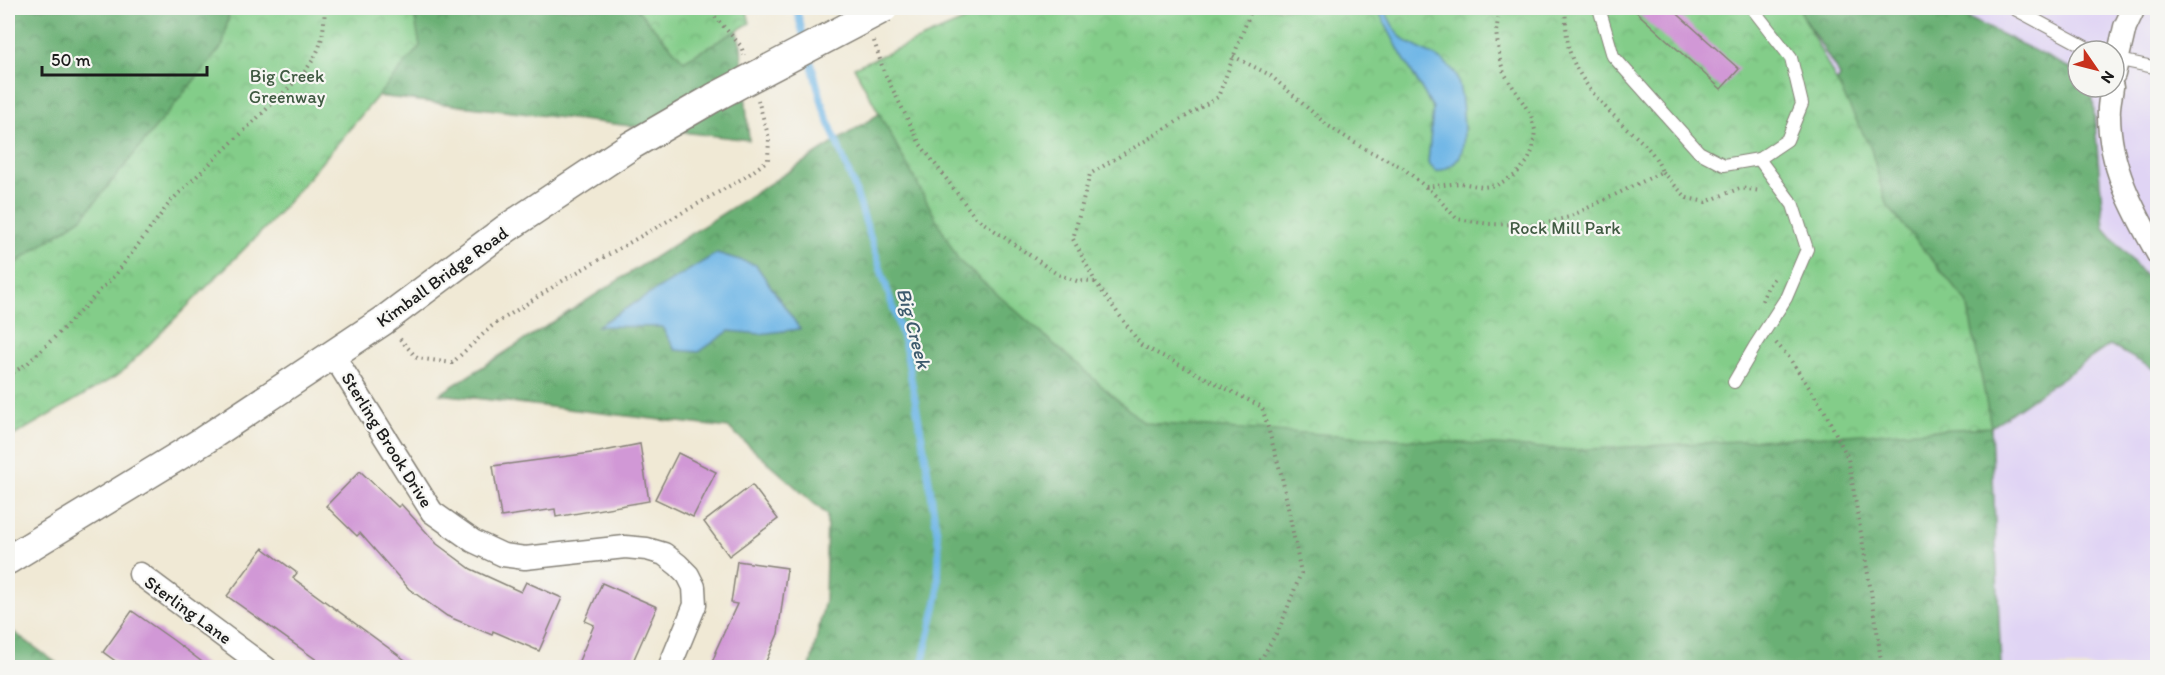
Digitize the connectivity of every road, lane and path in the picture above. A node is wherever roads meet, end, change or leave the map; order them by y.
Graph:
1 (325, 8) edge
2 (707, 8) edge
3 (884, 8) edge
4 (1252, 8) edge
5 (1500, 8) edge
6 (1565, 8) edge
7 (1599, 8) edge
8 (1752, 8) edge
9 (2013, 8) edge
10 (2134, 8) edge
11 (2071, 39) edge
12 (2122, 39) edge
13 (873, 40) dead end
14 (1233, 56) junction
15 (744, 57) dead end
16 (2126, 65) edge
17 (2157, 68) edge
18 (757, 97) dead end
19 (2110, 99) edge
20 (1759, 159) junction
21 (1662, 172) junction
22 (1426, 187) junction
23 (1768, 199) dead end
24 (2157, 254) edge
25 (1781, 270) dead end
26 (1096, 283) junction
27 (382, 321) junction
28 (1765, 331) junction
29 (333, 353) junction
30 (8, 376) edge
31 (1734, 382) dead end
32 (8, 560) edge
33 (140, 574) dead end
34 (266, 668) edge
35 (669, 668) edge
36 (1256, 668) edge
37 (1882, 668) edge

1 - 30 path
2 - 15 path
3 - 27 street, Kimball Bridge Road, bridge
4 - 14 path
5 - 22 path
6 - 21 path
7 - 20 lane
8 - 20 lane
9 - 11 lane
10 - 12 street
13 - 26 path
14 - 22 path
14 - 26 path
16 - 17 lane
18 - 27 path
19 - 24 street
20 - 28 lane
21 - 22 path
21 - 23 path
25 - 28 path
26 - 36 path
27 - 29 street, Kimball Bridge Road
28 - 31 lane
28 - 37 path
29 - 32 street, Kimball Bridge Road
29 - 35 street, Sterling Brook Drive
33 - 34 street, Sterling Lane

